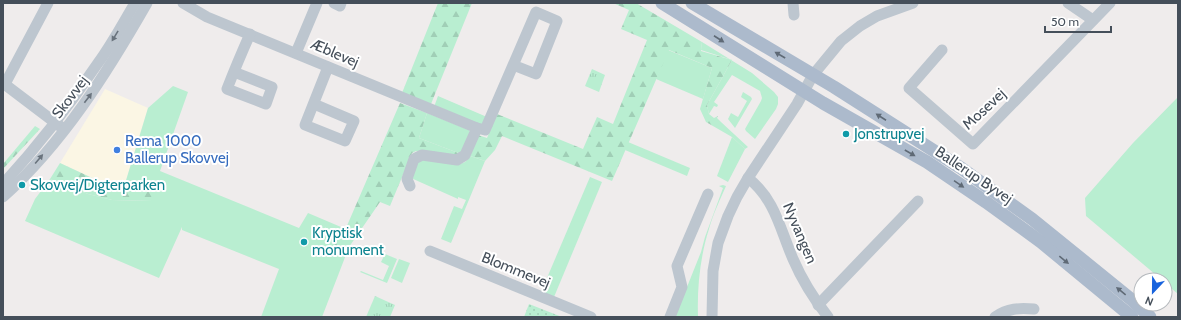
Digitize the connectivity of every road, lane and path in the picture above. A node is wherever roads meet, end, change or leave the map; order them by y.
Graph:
1 (48, 3) edge
2 (135, 3) edge
3 (147, 3) edge
4 (183, 3) edge
5 (317, 3) edge
6 (334, 3) edge
7 (341, 3) edge
8 (662, 3) edge
9 (692, 3) edge
10 (793, 3) edge
11 (913, 3) edge
12 (1068, 3) edge
13 (1110, 3) edge
14 (794, 15) dead end
15 (1093, 20) junction
16 (250, 34) junction
17 (942, 50) dead end
18 (296, 53) junction
19 (513, 65) junction
20 (328, 67) junction
21 (234, 72) dead end
22 (813, 75) junction
23 (4, 83) edge
24 (804, 91) junction
25 (314, 104) dead end
26 (60, 126) junction
27 (477, 128) junction
28 (748, 178) junction
29 (3, 184) edge
30 (410, 186) dead end
31 (708, 194) dead end
32 (3, 197) edge
33 (918, 201) dead end
34 (430, 251) dead end
35 (818, 305) junction
36 (1034, 309) dead end
37 (591, 317) edge
38 (670, 317) edge
39 (712, 317) edge
40 (828, 317) edge
41 (995, 317) edge
42 (1132, 317) edge
43 (1150, 317) edge

1 - 23 street
2 -> 26 street, Skovvej
26 -> 3 street, Skovvej
4 - 16 street, Æblevej
5 - 18 street
6 - 7 street
8 -> 24 main road, Ballerup Byvej
22 -> 9 main road, Ballerup Byvej
10 - 14 street
11 - 22 street
12 - 15 street
13 - 15 street, Mosevej
15 - 17 street, Mosevej
16 - 18 street, Æblevej
16 - 21 street
18 - 20 street, Æblevej
19 - 19 street
19 - 27 street
20 - 25 street
20 - 27 street, Æblevej
22 - 24 street
43 -> 22 main road, Ballerup Byvej
23 - 26 street
24 - 28 street
24 -> 42 main road, Ballerup Byvej
26 - 29 street, Skovvej
32 -> 26 street, Skovvej
27 - 30 street
28 - 35 street, Nyvangen
28 - 39 street
31 - 38 street
33 - 35 street
34 - 37 street, Blommevej
35 - 40 street, Nyvangen
36 - 41 street

